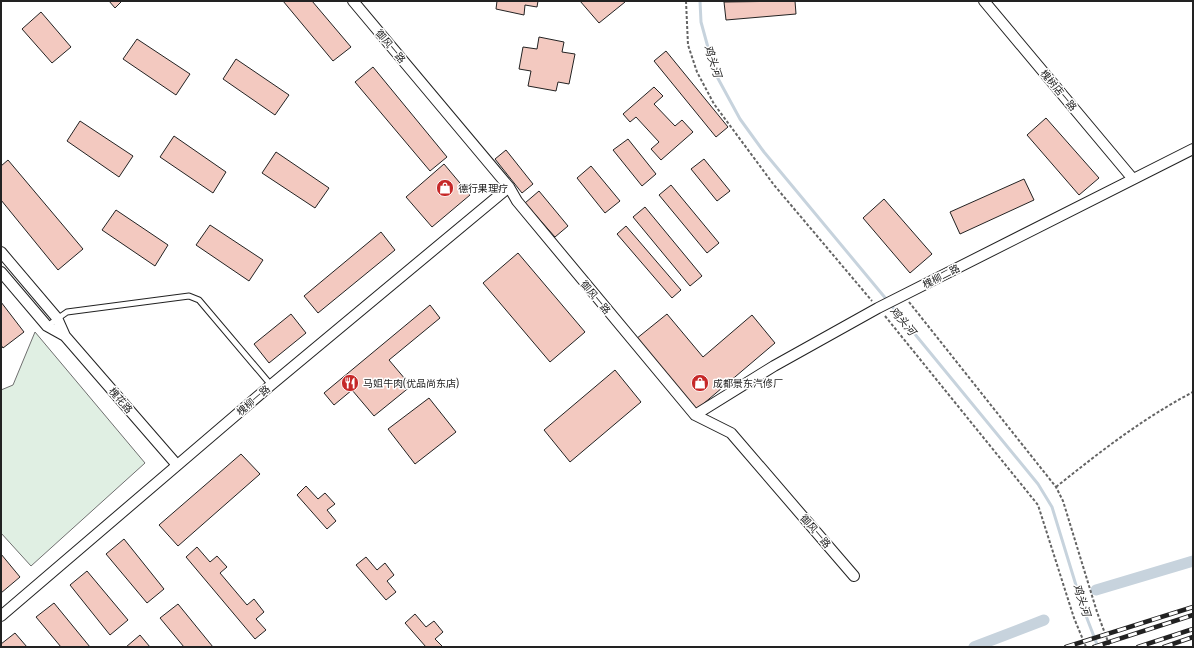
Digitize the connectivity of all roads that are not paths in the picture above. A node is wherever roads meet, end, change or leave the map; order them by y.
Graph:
1 (353, 1) edge
2 (984, 1) edge
3 (1193, 149) edge
4 (1133, 179) junction
5 (509, 187) junction
6 (1, 252) edge
7 (1, 272) edge
8 (57, 318) junction
9 (47, 326) junction
10 (65, 336) junction
11 (271, 385) junction
12 (695, 414) junction
13 (178, 465) junction
14 (854, 576) dead end
15 (1, 616) edge

1 - 5 street, 御风一路
2 - 4 street, 槐树店一路
3 - 4 street, 槐柳二路
4 - 12 street, 槐柳二路
5 - 11 street, 槐柳一路
5 - 12 street, 御风一路
6 - 8 street, 槐花路
7 - 9 street, 槐花路
8 - 9 lane
8 - 10 street, 槐花路
8 - 11 lane
9 - 10 street, 槐花路
10 - 13 street, 槐花路
11 - 13 street, 槐柳一路
12 - 14 street, 御风一路
13 - 15 street, 槐柳一路

